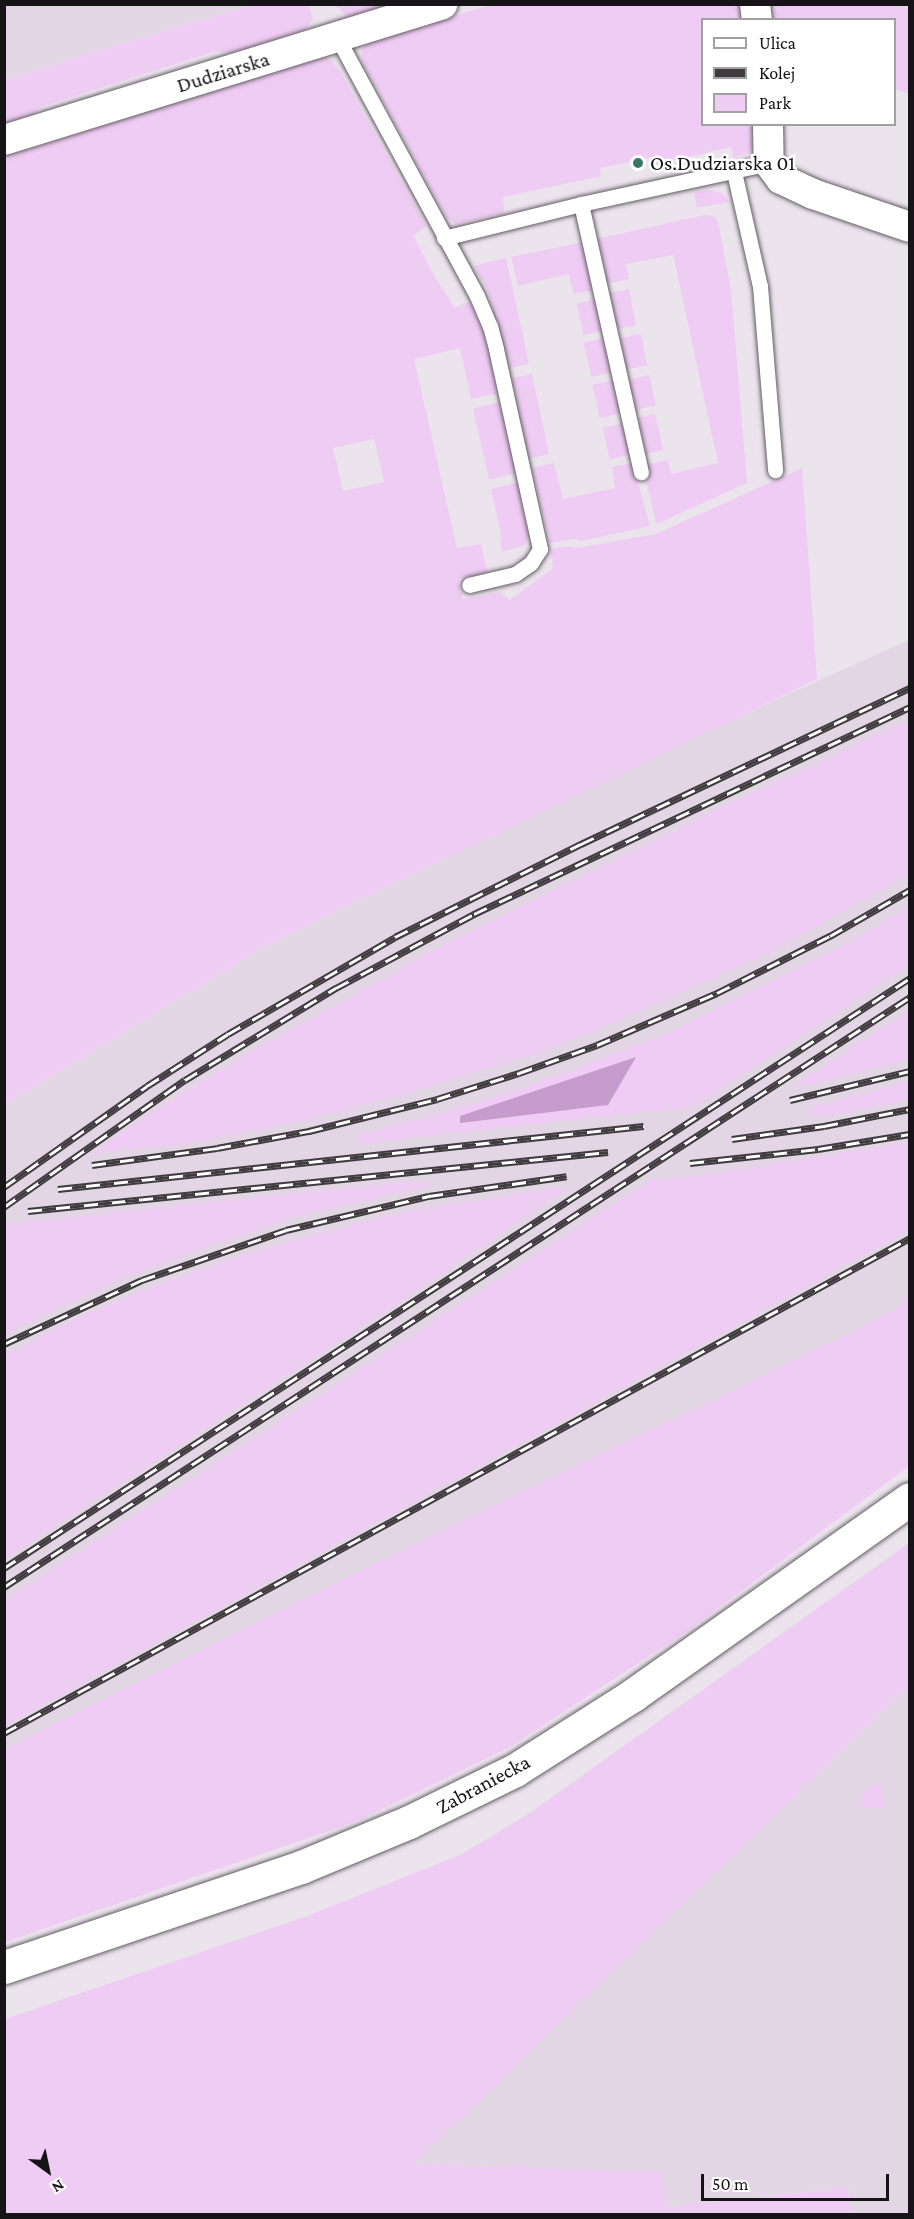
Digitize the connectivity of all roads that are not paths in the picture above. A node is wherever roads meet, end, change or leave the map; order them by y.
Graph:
1 (442, 4) edge
2 (336, 37) junction
3 (768, 126) edge
4 (4, 140) edge
5 (769, 164) junction
6 (734, 172) junction
7 (582, 204) junction
8 (909, 227) edge
9 (444, 238) junction
10 (775, 470) dead end
11 (641, 472) dead end
12 (469, 585) dead end
13 (909, 1499) edge
14 (4, 1967) edge

1 - 2 street, Dudziarska
2 - 4 street, Dudziarska
2 - 9 lane
3 - 5 street
5 - 6 lane
5 - 8 street
6 - 7 lane
6 - 10 lane
7 - 9 lane
7 - 11 lane
9 - 12 lane
13 - 14 main road, Zabraniecka

